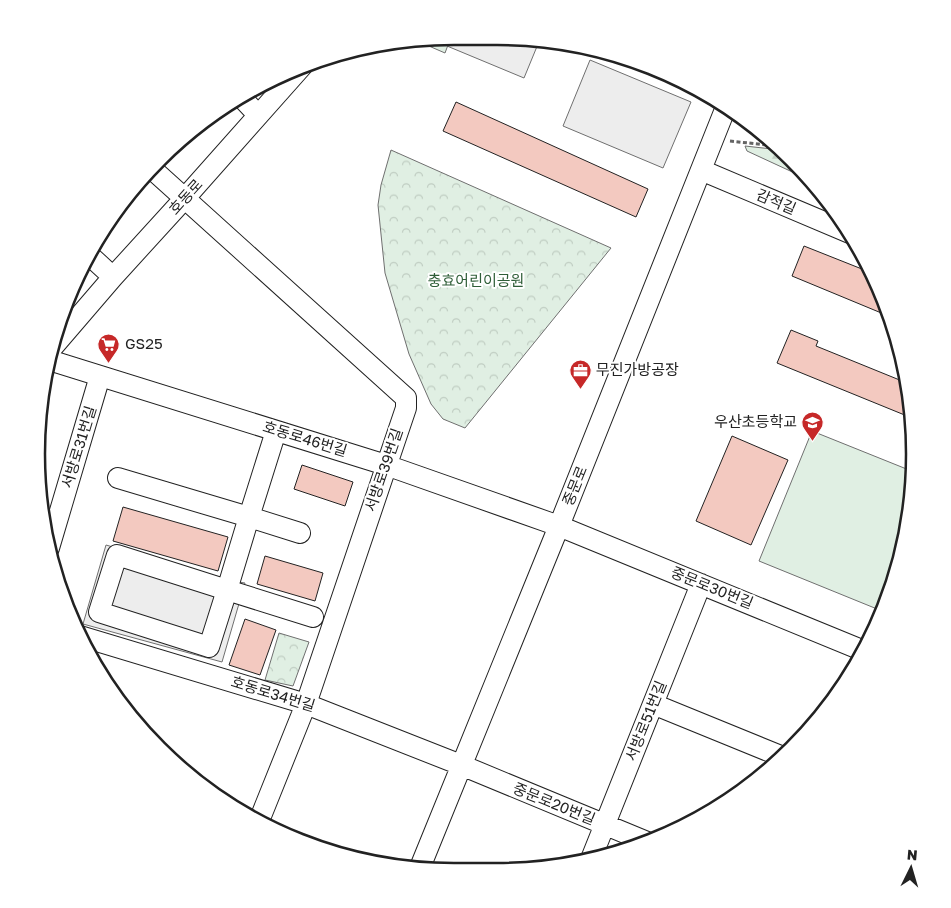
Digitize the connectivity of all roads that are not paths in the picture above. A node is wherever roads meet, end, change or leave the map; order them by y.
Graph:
1 (292, 79) edge
2 (246, 102) edge
3 (723, 114) edge
4 (258, 115) junction
5 (701, 170) junction
6 (157, 173) edge
7 (185, 198) junction
8 (838, 229) edge
9 (94, 260) edge
10 (113, 277) junction
11 (63, 335) edge
12 (56, 362) edge
13 (100, 376) junction
14 (276, 430) junction
15 (386, 465) junction
16 (118, 478) dead end
17 (249, 517) junction
18 (559, 526) junction
19 (300, 533) dead end
20 (53, 534) edge
21 (701, 584) junction
22 (227, 590) junction
23 (313, 617) dead end
24 (89, 639) edge
25 (857, 648) edge
26 (306, 704) junction
27 (653, 704) junction
28 (775, 754) edge
29 (461, 765) junction
30 (261, 814) edge
31 (605, 825) junction
32 (637, 838) edge
33 (595, 851) edge
34 (422, 862) edge

1 - 4 street, 호동로
2 - 4 street
3 - 5 street, 중문로
4 - 7 street, 호동로
5 - 8 street, 감적길
5 - 18 street, 중문로
6 - 7 street
7 - 10 street, 호동로
7 - 15 street, 서방로39번길
9 - 10 street
10 - 11 street, 호동로
12 - 13 street, 호동로46번길
13 - 14 street, 호동로46번길
13 - 20 street, 서방로31번길
14 - 15 street, 호동로46번길
14 - 17 street
15 - 18 street, 호동로46번길
15 - 26 street, 서방로39번길
16 - 17 street
17 - 19 street
17 - 22 street
18 - 21 street, 중문로30번길
18 - 29 street, 중문로
21 - 25 street, 중문로30번길
21 - 27 street, 서방로51번길
22 - 22 street
22 - 23 street
24 - 26 street, 호동로34번길
26 - 29 street, 호동로34번길
26 - 30 street, 서방로39번길
27 - 28 street
27 - 31 street, 서방로51번길
29 - 31 street, 중문로20번길
29 - 34 street, 중문로
31 - 32 street, 중문로20번길
31 - 33 street, 서방로51번길

